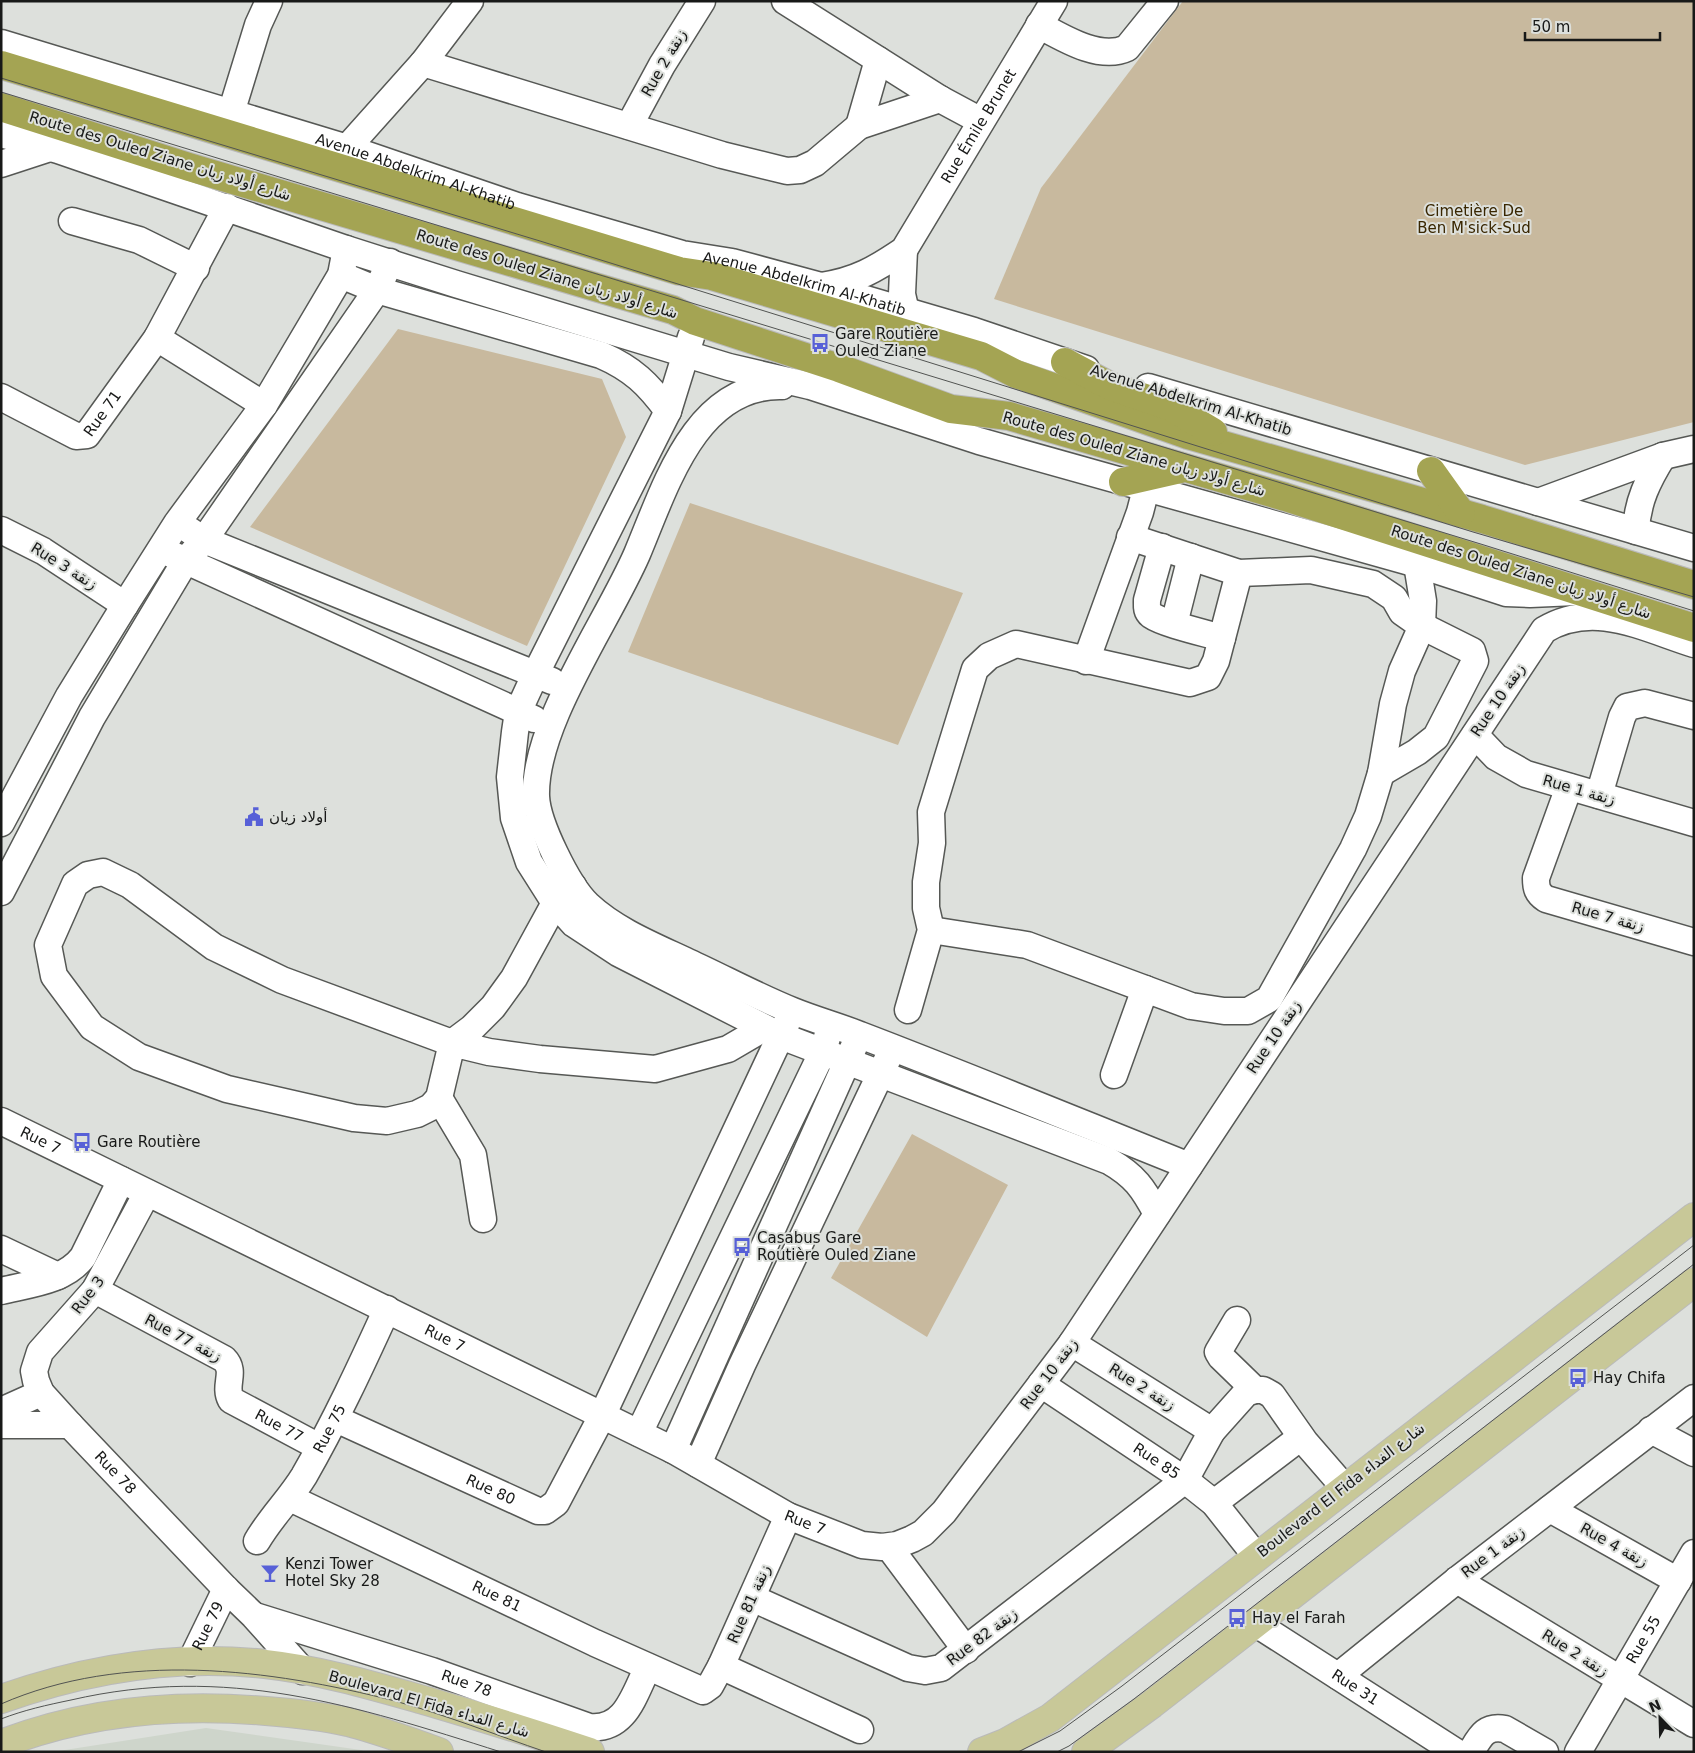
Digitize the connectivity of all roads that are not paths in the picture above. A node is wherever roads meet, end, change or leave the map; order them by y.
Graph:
1 (269, 1) edge
2 (470, 1) edge
3 (702, 1) edge
4 (785, 1) edge
5 (1054, 1) edge
6 (1165, 1) edge
7 (1039, 25) junction
8 (1, 43) edge
9 (878, 60) junction
10 (423, 63) junction
11 (1, 65) edge
12 (940, 99) junction
13 (1, 107) edge
14 (231, 113) junction
15 (981, 121) junction
16 (629, 126) junction
17 (859, 126) junction
18 (1, 134) edge
19 (50, 148) junction
20 (347, 148) junction
21 (1, 164) edge
22 (227, 207) junction
23 (72, 221) dead end
24 (346, 249) junction
25 (904, 250) junction
26 (390, 262) junction
27 (196, 268) junction
28 (722, 269) junction
29 (341, 275) junction
30 (821, 286) junction
31 (377, 290) junction
32 (906, 312) junction
33 (695, 321) junction
34 (157, 338) junction
35 (687, 354) junction
36 (1065, 362) junction
37 (810, 386) junction
38 (1, 397) edge
39 (264, 405) junction
40 (668, 412) junction
41 (1694, 449) edge
42 (1239, 450) junction
43 (1663, 456) junction
44 (1183, 468) junction
45 (1431, 471) junction
46 (1135, 486) junction
47 (1538, 502) junction
48 (1461, 513) junction
49 (177, 523) junction
50 (1, 530) edge
51 (1636, 531) junction
52 (1130, 537) junction
53 (204, 540) junction
54 (1162, 547) junction
55 (1694, 548) edge
56 (161, 551) junction
57 (1191, 557) junction
58 (186, 560) junction
59 (1417, 564) junction
60 (1239, 573) junction
61 (1694, 585) edge
62 (1506, 592) junction
63 (1584, 592) junction
64 (125, 605) junction
65 (1174, 624) junction
66 (1422, 626) junction
67 (1694, 628) edge
68 (1544, 630) junction
69 (1222, 638) junction
70 (1694, 644) edge
71 (1086, 661) junction
72 (535, 675) junction
73 (568, 688) junction
74 (518, 712) junction
75 (1694, 716) edge
76 (550, 727) junction
77 (1475, 735) junction
78 (1381, 773) junction
79 (1569, 788) junction
80 (1599, 796) junction
81 (7, 799) edge
82 (1, 823) edge
83 (1694, 823) edge
84 (1, 892) edge
85 (564, 894) junction
86 (931, 930) junction
87 (1694, 942) edge
88 (1145, 989) junction
89 (792, 1010) junction
90 (908, 1010) dead end
91 (831, 1024) junction
92 (773, 1032) junction
93 (859, 1034) junction
94 (452, 1043) junction
95 (892, 1048) junction
96 (824, 1051) junction
97 (848, 1060) junction
98 (881, 1073) junction
99 (1114, 1075) dead end
100 (439, 1098) junction
101 (1, 1122) edge
102 (1189, 1166) junction
103 (120, 1180) junction
104 (147, 1193) junction
105 (1158, 1214) junction
106 (1694, 1217) edge
107 (483, 1220) dead end
108 (1, 1249) edge
109 (58, 1276) junction
110 (1694, 1282) edge
111 (95, 1290) junction
112 (1, 1291) edge
113 (387, 1309) junction
114 (1237, 1320) dead end
115 (1072, 1343) junction
116 (1042, 1384) junction
117 (1254, 1390) junction
118 (41, 1392) junction
119 (1694, 1398) edge
120 (238, 1405) joint
121 (1, 1411) edge
122 (602, 1416) junction
123 (336, 1419) junction
124 (70, 1424) junction
125 (1, 1425) edge
126 (1651, 1430) junction
127 (1212, 1431) junction
128 (639, 1433) junction
129 (1303, 1440) junction
130 (319, 1447) junction
131 (673, 1450) junction
132 (1694, 1454) edge
133 (698, 1464) junction
134 (1185, 1480) junction
135 (1344, 1487) junction
136 (290, 1498) junction
137 (1217, 1505) junction
138 (1550, 1509) junction
139 (788, 1516) junction
140 (257, 1540) dead end
141 (889, 1547) junction
142 (1694, 1553) edge
143 (1256, 1556) junction
144 (1457, 1580) junction
145 (1678, 1581) junction
146 (226, 1589) junction
147 (752, 1598) junction
148 (254, 1616) junction
149 (1255, 1623) junction
150 (966, 1650) junction
151 (368, 1651) junction
152 (190, 1663) junction
153 (720, 1666) junction
154 (648, 1667) junction
155 (304, 1671) junction
156 (1338, 1676) junction
157 (1620, 1681) junction
158 (361, 1682) junction
159 (706, 1690) joint
160 (1, 1699) edge
161 (1694, 1724) edge
162 (860, 1730) dead end
163 (1, 1744) edge
164 (438, 1752) edge
165 (590, 1752) edge
166 (982, 1752) edge
167 (1086, 1752) edge
168 (1456, 1752) edge
169 (1471, 1752) edge
170 (1546, 1752) edge
171 (1578, 1752) edge

1 - 14 street
2 - 10 street
3 - 16 street, Rue 2 زنقة
4 - 9 street
5 - 7 street, Rue Émile Brunet
6 - 7 street
7 - 15 street, Rue Émile Brunet
8 - 14 street, Avenue Abdelkrim Al-Khatib
9 - 12 street
9 - 17 street
10 - 16 street
10 - 20 street
11 - 28 highway
12 - 15 street
12 - 17 street
13 - 33 highway, Route des Ouled Ziane شارع أولاد زيان
14 - 20 street, Avenue Abdelkrim Al-Khatib
15 - 25 street, Rue Émile Brunet
16 - 17 street
18 - 19 street
19 - 21 street
19 - 22 street
20 - 28 street, Avenue Abdelkrim Al-Khatib
22 - 24 street
22 - 27 street, Rue 71
23 - 27 street
24 - 26 street
24 - 29 street
25 - 30 street, Rue Émile Brunet
25 - 32 street, Rue Émile Brunet
26 - 31 street
26 - 35 street
27 - 34 street, Rue 71
28 - 30 street, Avenue Abdelkrim Al-Khatib
28 - 42 highway
29 - 31 street
29 - 39 street
30 - 32 street, Avenue Abdelkrim Al-Khatib
31 - 40 street
31 - 53 street
32 - 36 street, Avenue Abdelkrim Al-Khatib
33 - 35 street
33 - 44 highway, Route des Ouled Ziane شارع أولاد زيان
34 - 38 street, Rue 71
34 - 39 street
35 - 37 street
35 - 40 street
36 - 42 highway
36 - 45 street, Avenue Abdelkrim Al-Khatib
37 - 46 street
37 - 73 street
39 - 49 street
40 - 72 street
41 - 43 street
42 - 48 highway
43 - 47 street
43 - 51 street
44 - 46 highway
44 - 63 highway, Route des Ouled Ziane شارع أولاد زيان
45 - 47 street, Avenue Abdelkrim Al-Khatib
45 - 48 highway
46 - 52 street
46 - 59 street
47 - 51 street, Avenue Abdelkrim Al-Khatib
48 - 61 highway
49 - 53 street
49 - 56 street
50 - 64 street, Rue 3 زنقة
51 - 55 street, Avenue Abdelkrim Al-Khatib
52 - 54 street
52 - 71 street
53 - 58 street
53 - 72 street
54 - 57 street
54 - 65 street
56 - 58 street
56 - 64 street
57 - 60 street
57 - 65 street
58 - 74 street
58 - 84 street
59 - 62 street
59 - 66 street
60 - 66 street
60 - 69 street
62 - 63 street
62 - 68 street
63 - 67 highway, Route des Ouled Ziane شارع أولاد زيان
64 - 81 street
65 - 69 street
66 - 78 street
66 - 78 street
68 - 70 street
68 - 77 street, Rue 10 زنقة
69 - 71 street
71 - 86 street
72 - 73 street
72 - 74 street
73 - 76 street
74 - 76 street
74 - 85 street
75 - 80 street
76 - 85 street
77 - 79 street, Rue 1 زنقة
77 - 102 street, Rue 10 زنقة
78 - 88 street
79 - 80 street, Rue 1 زنقة
79 - 87 street, Rue 7 زنقة
80 - 83 street, Rue 1 زنقة
81 - 82 street
85 - 89 street
85 - 92 street
85 - 94 street
86 - 88 street
86 - 90 street
88 - 99 street
89 - 91 street
89 - 92 street
91 - 93 street
91 - 96 street
92 - 94 street
92 - 96 street
92 - 122 street
93 - 95 street
93 - 97 street
94 - 100 street
94 - 100 street
95 - 98 street
95 - 102 street
96 - 97 street
96 - 128 street
97 - 98 street
97 - 131 street
98 - 105 street
98 - 133 street
100 - 107 street
101 - 103 street, Rue 7
102 - 105 street, Rue 10 زنقة
103 - 104 street, Rue 7
103 - 109 street
104 - 111 street, Rue 3
104 - 113 street, Rue 7
105 - 115 street, Rue 10 زنقة
106 - 135 main road, Boulevard El Fida شارع الفداء
108 - 109 street
109 - 112 street
110 - 149 main road
111 - 118 street, Rue 3
111 - 120 street, Rue 77 زنقة
113 - 122 street, Rue 7
113 - 123 street, Rue 75
114 - 117 street
115 - 116 street, Rue 10 زنقة
115 - 127 street, Rue 2 زنقة
116 - 134 street, Rue 85
116 - 141 street, Rue 10 زنقة
117 - 127 street
117 - 129 street
118 - 121 street
118 - 124 street, Rue 78
119 - 126 street, Rue 1 زنقة
120 - 130 street, Rue 77
122 - 123 street, Rue 80
122 - 128 street, Rue 7
123 - 130 street, Rue 75
124 - 125 street
124 - 146 street, Rue 78
126 - 132 street
126 - 138 street, Rue 1 زنقة
127 - 134 street
128 - 131 street, Rue 7
129 - 135 street
129 - 137 street
130 - 136 street, Rue 75
131 - 133 street, Rue 7
133 - 139 street, Rue 7
134 - 137 street, Rue 85
134 - 150 street, Rue 82 زنقة
135 - 143 main road, Boulevard El Fida شارع الفداء
136 - 140 street, Rue 75
136 - 154 street, Rue 81
137 - 143 street, Rue 85
138 - 144 street, Rue 1 زنقة
138 - 145 street, Rue 4 زنقة
139 - 141 street, Rue 7
139 - 147 street, Rue 81 زنقة
141 - 150 street
142 - 145 street, Rue 55
143 - 166 main road, Boulevard El Fida شارع الفداء
144 - 156 street, Rue 1 زنقة
144 - 157 street, Rue 2 زنقة
145 - 157 street, Rue 55
146 - 148 street, Rue 78
146 - 152 street, Rue 79
147 - 150 street, Rue 82 زنقة
147 - 153 street, Rue 81 زنقة
148 - 151 street, Rue 78
148 - 155 street, Rue 78
149 - 156 street, Rue 31
149 - 167 main road
151 - 154 street, Rue 78
151 - 158 street
152 - 155 main road, Boulevard El Fida شارع الفداء
152 - 160 main road, Boulevard El Fida شارع الفداء
153 - 159 street, Rue 81 زنقة
153 - 162 street
154 - 159 street, Rue 81
155 - 158 main road, Boulevard El Fida شارع الفداء
156 - 168 street, Rue 31
157 - 161 street, Rue 2 زنقة
157 - 171 street, Rue 55
158 - 165 main road, Boulevard El Fida شارع الفداء
163 - 164 main road
169 - 170 street

